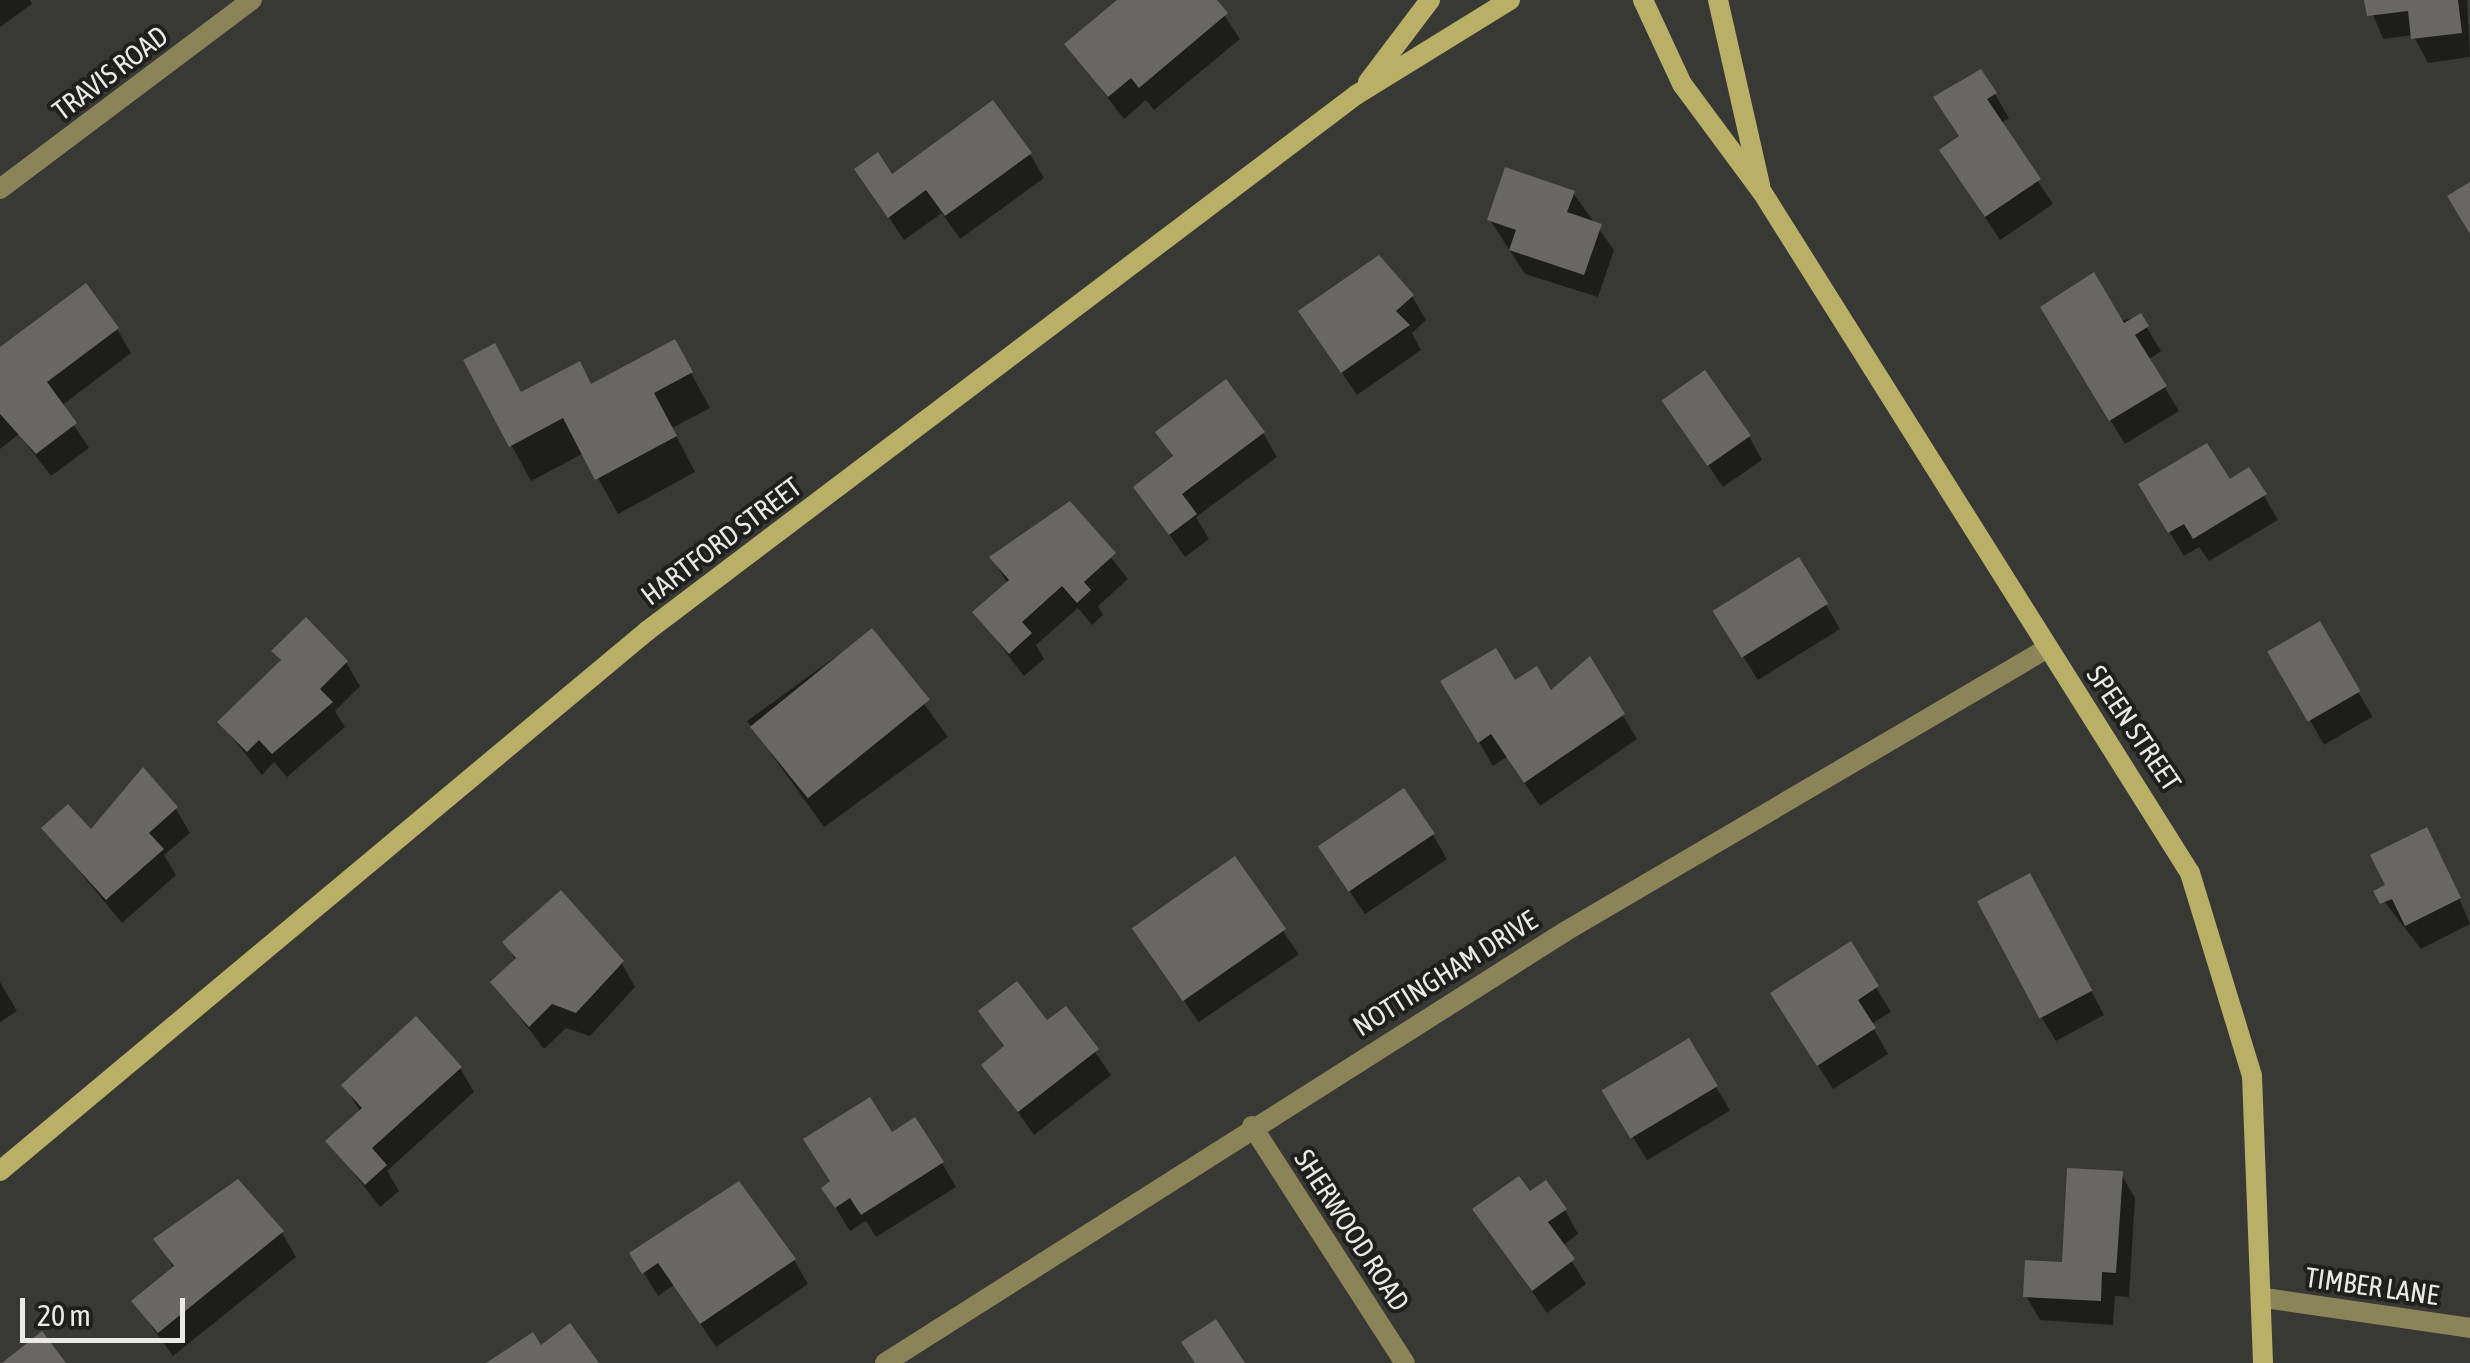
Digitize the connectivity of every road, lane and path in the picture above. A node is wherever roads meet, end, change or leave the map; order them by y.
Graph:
1 (252, 0) edge
2 (1430, 0) edge
3 (1510, 0) edge
4 (1643, 0) edge
5 (1718, 0) edge
6 (1356, 95) junction
7 (0, 189) edge
8 (1762, 192) junction
9 (2046, 649) junction
10 (1252, 1126) junction
11 (0, 1172) edge
12 (2266, 1298) junction
13 (2470, 1328) edge
14 (885, 1363) edge
15 (1405, 1363) edge
16 (2263, 1363) edge

1 - 7 street, TRAVIS ROAD
2 - 6 street
3 - 6 street, HARTFORD STREET
4 - 8 street, SPEEN STREET
5 - 8 street, SPEEN STREET
6 - 11 street, HARTFORD STREET
8 - 9 street, SPEEN STREET
9 - 10 street, NOTTINGHAM DRIVE
9 - 12 street, SPEEN STREET
10 - 14 street, NOTTINGHAM DRIVE
10 - 15 street, SHERWOOD ROAD
12 - 13 street, TIMBER LANE
12 - 16 street, SPEEN STREET

